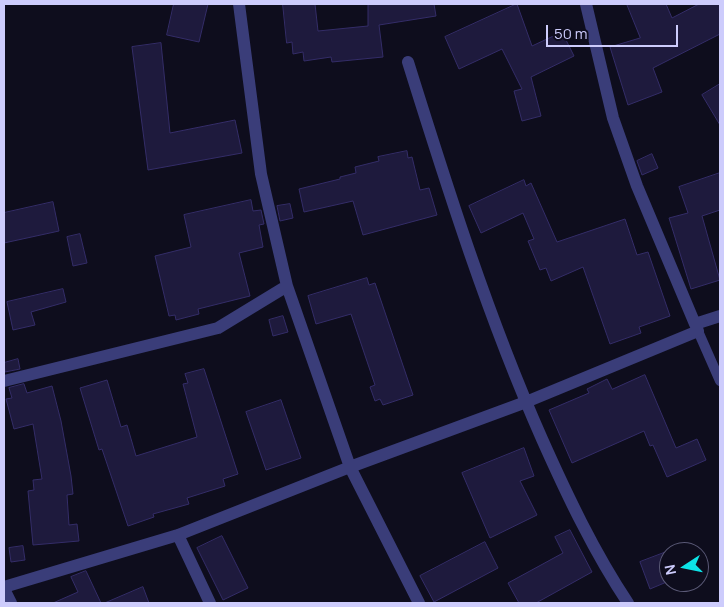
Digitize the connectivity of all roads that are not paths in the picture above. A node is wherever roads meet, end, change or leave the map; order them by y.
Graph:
1 (239, 4) edge
2 (586, 4) edge
3 (408, 62) dead end
4 (287, 286) junction
5 (720, 316) edge
6 (696, 328) junction
7 (4, 381) edge
8 (720, 381) edge
9 (526, 402) junction
10 (350, 466) junction
11 (178, 534) junction
12 (4, 588) edge
13 (12, 603) edge
14 (210, 603) edge
15 (419, 603) edge
16 (628, 603) edge

1 - 4 street
2 - 6 street
3 - 9 street
4 - 7 street
4 - 10 street
5 - 6 street
6 - 8 lane
6 - 9 street
9 - 10 street
9 - 16 street
10 - 11 street
10 - 15 street
11 - 12 street
11 - 14 street
12 - 13 street

